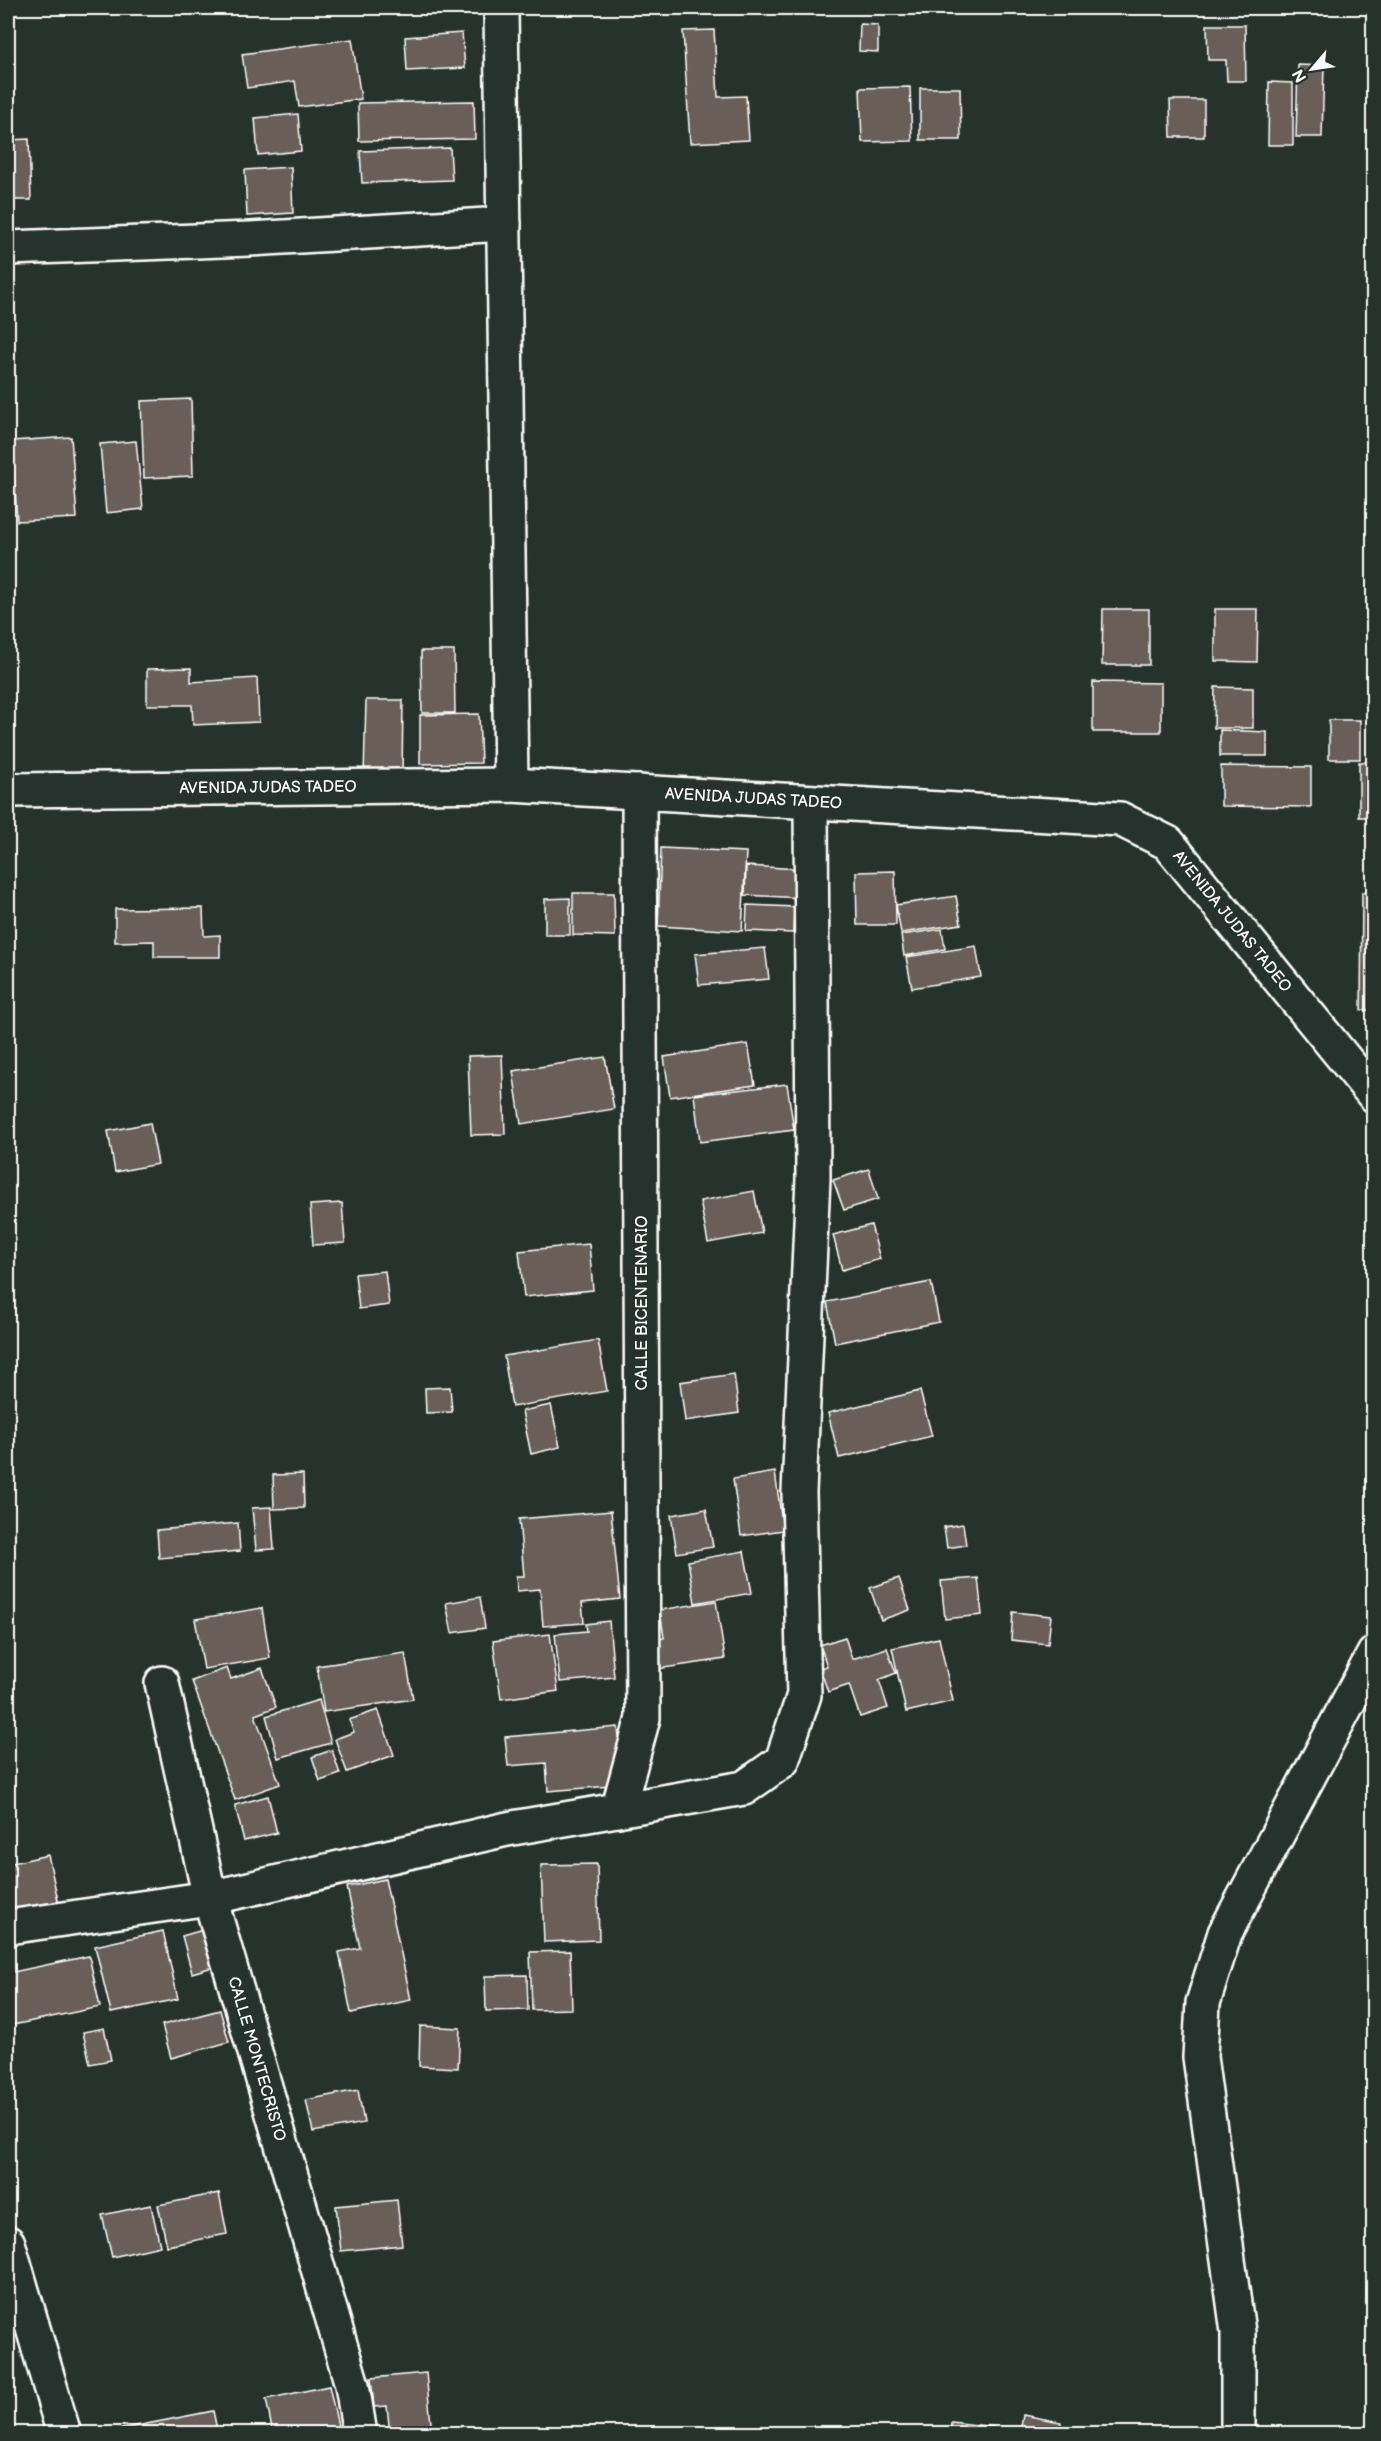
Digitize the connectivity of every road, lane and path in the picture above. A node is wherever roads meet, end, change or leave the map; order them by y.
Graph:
1 (501, 8) edge
2 (504, 224) junction
3 (8, 248) edge
4 (511, 785) junction
5 (8, 790) edge
6 (639, 792) junction
7 (811, 802) junction
8 (1374, 1095) edge
9 (1374, 1654) edge
10 (162, 1683) dead end
11 (618, 1810) junction
12 (210, 1898) junction
13 (8, 1927) edge
14 (8, 2243) edge
15 (64, 2433) edge
16 (360, 2433) edge
17 (1238, 2433) edge

1 - 2 street
2 - 3 street
2 - 4 street
4 - 5 street, AVENIDA JUDAS TADEO
4 - 6 street, AVENIDA JUDAS TADEO
6 - 7 street, AVENIDA JUDAS TADEO
6 - 11 street, CALLE BICENTENARIO
7 - 8 street, AVENIDA JUDAS TADEO
7 - 11 street
9 - 17 street
10 - 12 street, CALLE MONTECRISTO
11 - 12 street
12 - 13 street
12 - 16 street, CALLE MONTECRISTO
14 - 15 street

